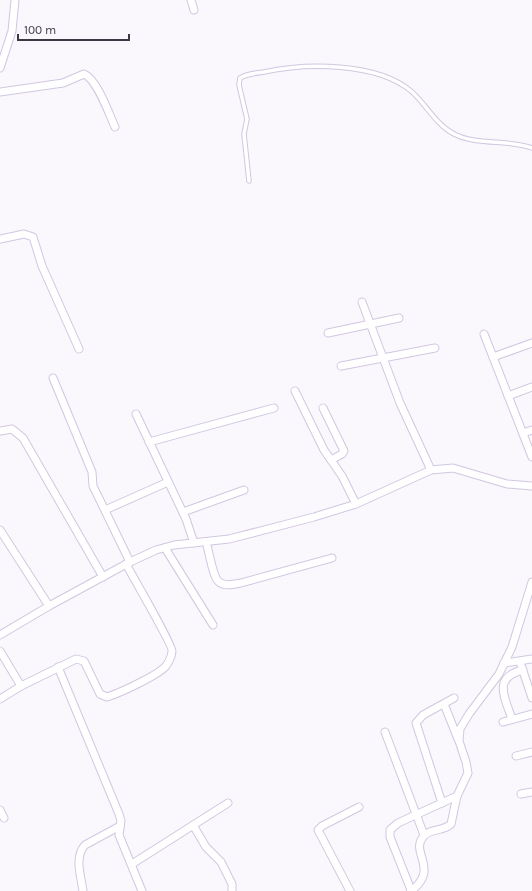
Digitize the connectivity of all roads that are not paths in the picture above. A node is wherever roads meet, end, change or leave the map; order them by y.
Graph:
1 (15, 0) edge
2 (191, 0) edge
3 (194, 10) dead end
4 (0, 68) edge
5 (0, 92) edge
6 (115, 127) dead end
7 (532, 148) edge
8 (249, 180) dead end
9 (0, 239) edge
10 (362, 302) dead end
11 (399, 318) dead end
12 (370, 324) junction
13 (328, 333) dead end
14 (484, 334) dead end
15 (532, 343) edge
16 (435, 348) dead end
17 (79, 349) dead end
18 (493, 357) junction
19 (383, 358) junction
20 (341, 366) dead end
21 (53, 378) dead end
22 (532, 387) edge
23 (295, 390) dead end
24 (508, 396) junction
25 (274, 408) dead end
26 (324, 408) dead end
27 (136, 414) dead end
28 (532, 430) edge
29 (0, 431) edge
30 (523, 433) junction
31 (149, 442) junction
32 (532, 457) edge
33 (331, 460) junction
34 (431, 470) junction
35 (168, 482) junction
36 (532, 486) edge
37 (244, 490) dead end
38 (356, 504) junction
39 (105, 510) junction
40 (183, 512) junction
41 (0, 530) edge
42 (206, 542) junction
43 (194, 543) junction
44 (165, 548) junction
45 (332, 558) dead end
46 (128, 563) junction
47 (103, 577) junction
48 (532, 582) edge
49 (49, 606) junction
50 (213, 625) dead end
51 (0, 635) edge
52 (0, 651) edge
53 (532, 659) edge
54 (520, 662) junction
55 (504, 663) junction
56 (58, 667) junction
57 (523, 670) junction
58 (22, 686) junction
59 (454, 698) dead end
60 (532, 698) edge
61 (0, 699) edge
62 (444, 704) junction
63 (532, 714) edge
64 (512, 719) junction
65 (503, 722) dead end
66 (385, 732) dead end
67 (459, 741) junction
68 (532, 752) edge
69 (516, 756) dead end
70 (532, 792) edge
71 (521, 794) dead end
72 (457, 796) junction
73 (228, 803) dead end
74 (442, 803) junction
75 (359, 807) dead end
76 (0, 810) edge
77 (417, 814) junction
78 (4, 818) dead end
79 (193, 825) junction
80 (120, 826) junction
81 (424, 835) junction
82 (132, 864) junction
83 (233, 890) edge
84 (83, 891) edge
85 (142, 891) edge
86 (350, 891) edge
87 (411, 891) edge

1 - 4 street
2 - 3 street
5 - 6 street
7 - 8 lane
9 - 17 street
10 - 12 street
11 - 12 street
12 - 13 street
12 - 19 street
14 - 18 street
15 - 18 street
16 - 19 street
18 - 24 street
19 - 20 street
19 - 34 street
21 - 39 street
22 - 24 street
23 - 33 street
24 - 30 street
25 - 31 street
26 - 33 street
27 - 31 street
28 - 30 street
29 - 47 street
30 - 32 street
31 - 35 street
33 - 38 street
34 - 36 street
34 - 38 street
35 - 39 street
35 - 40 street
37 - 40 street
38 - 42 street
39 - 46 street
40 - 43 street
41 - 49 street
42 - 43 street
42 - 45 street
43 - 44 street
44 - 46 street
44 - 50 street
46 - 47 street
46 - 56 street
47 - 49 street
48 - 55 street
49 - 51 street
52 - 58 street
53 - 54 street
54 - 55 street
54 - 57 street
55 - 67 street
56 - 58 street
56 - 80 street
57 - 60 street
57 - 64 street
58 - 61 street
59 - 62 street
62 - 67 street
62 - 74 street
63 - 64 street
64 - 65 street
66 - 77 street
67 - 72 street
68 - 69 street
70 - 71 street
72 - 74 street
72 - 81 street
73 - 79 street
74 - 77 street
75 - 86 street
76 - 78 street
77 - 81 street
77 - 87 street
79 - 82 street
79 - 83 street
80 - 82 street
80 - 84 street
81 - 87 street
82 - 85 street

